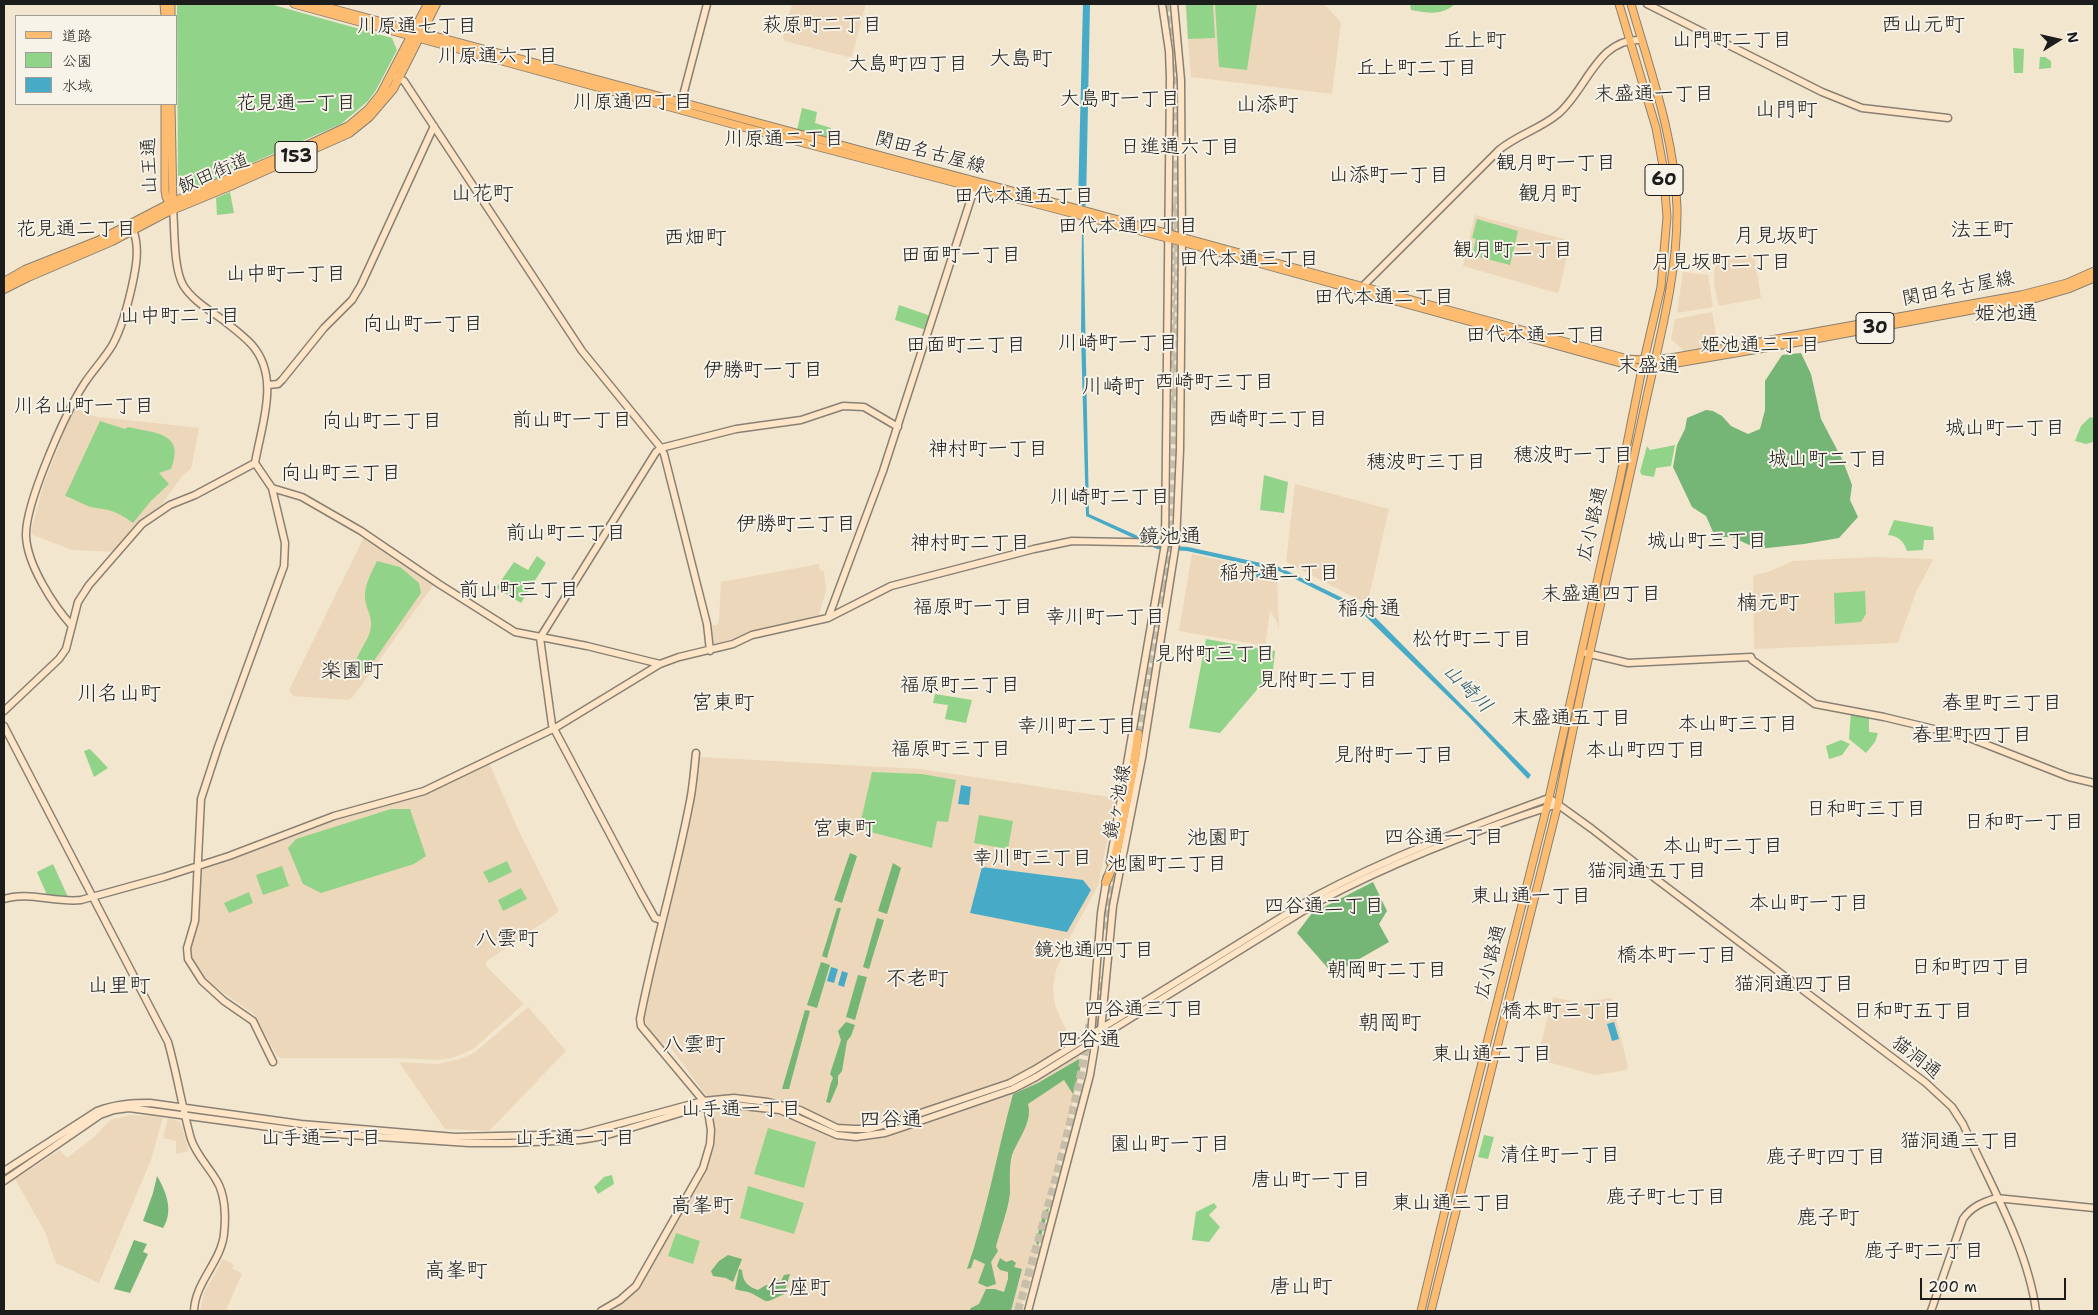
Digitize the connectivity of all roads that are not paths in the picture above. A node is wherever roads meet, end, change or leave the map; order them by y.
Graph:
1 (294, 4) edge
2 (315, 4) edge
3 (428, 4) edge
4 (436, 4) edge
5 (707, 4) edge
6 (1162, 4) edge
7 (1174, 4) edge
8 (1618, 4) edge
9 (1631, 4) edge
10 (1647, 4) edge
11 (412, 33) junction
12 (421, 35) junction
13 (1630, 39) junction
14 (1641, 40) junction
15 (396, 76) junction
16 (165, 105) edge
17 (171, 105) edge
18 (680, 105) junction
19 (1948, 118) dead end
20 (434, 126) junction
21 (975, 185) junction
22 (171, 205) junction
23 (133, 230) junction
24 (1169, 236) junction
25 (1182, 239) junction
26 (2094, 271) edge
27 (2094, 278) edge
28 (4, 282) edge
29 (4, 289) edge
30 (1361, 289) junction
31 (1644, 360) junction
32 (1655, 360) junction
33 (1642, 368) junction
34 (1653, 368) junction
35 (268, 385) junction
36 (898, 427) junction
37 (661, 448) junction
38 (255, 463) junction
39 (272, 488) junction
40 (1176, 543) junction
41 (1165, 544) junction
42 (828, 618) junction
43 (72, 626) junction
44 (540, 638) junction
45 (710, 651) junction
46 (1581, 651) junction
47 (1590, 654) junction
48 (660, 664) junction
49 (4, 711) edge
50 (4, 726) edge
51 (553, 729) junction
52 (1138, 734) tunnel mouth
53 (696, 752) dead end
54 (2094, 783) edge
55 (1549, 798) junction
56 (1558, 804) junction
57 (1546, 808) junction
58 (196, 867) junction
59 (1106, 882) junction
60 (92, 896) junction
61 (4, 898) edge
62 (661, 920) junction
63 (1102, 1029) junction
64 (1092, 1038) junction
65 (273, 1062) dead end
66 (705, 1103) junction
67 (186, 1113) junction
68 (4, 1171) edge
69 (4, 1181) edge
70 (1996, 1198) junction
71 (2094, 1208) edge
72 (194, 1311) edge
73 (601, 1311) edge
74 (1028, 1311) edge
75 (1421, 1311) edge
76 (1431, 1311) edge
77 (1932, 1311) edge
78 (2036, 1311) edge

1 - 11 main road, 関田名古屋線 / 30
2 - 11 main road, 関田名古屋線 / 30
3 - 11 highway, 飯田街道 / 153
4 - 12 highway, 飯田街道 / 153
5 - 18 street
6 - 24 street, 鏡ヶ池線
7 - 25 street, 鏡ヶ池線
8 - 13 main road, 広小路通 / 60
9 - 14 main road, 広小路通 / 60
10 - 19 street
11 - 12 main road, 関田名古屋線 / 30
11 - 15 highway, 飯田街道 / 153
12 - 15 highway, 飯田街道 / 153
12 - 18 main road, 関田名古屋線 / 30
13 - 14 street
13 - 30 street
13 - 31 main road, 広小路通 / 60
14 - 32 main road, 広小路通 / 60
15 - 20 street
15 - 22 highway, 飯田街道 / 153
16 - 22 main road, 山王通
17 - 22 main road, 山王通
18 - 21 main road, 関田名古屋線 / 30
20 - 35 street
20 - 37 street
21 - 24 main road, 関田名古屋線 / 30
21 - 36 street
22 - 23 highway, 飯田街道 / 153
22 - 28 highway, 飯田街道 / 153
22 - 35 street
23 - 29 highway, 飯田街道 / 153
23 - 43 street
24 - 25 main road, 関田名古屋線 / 30
24 - 41 street, 鏡ヶ池線
25 - 30 main road, 関田名古屋線 / 30
25 - 40 street, 鏡ヶ池線
26 - 32 main road, 関田名古屋線 / 30
27 - 34 main road, 関田名古屋線 / 30
30 - 31 main road, 関田名古屋線 / 30
30 - 33 main road, 関田名古屋線 / 30
31 - 32 main road, 関田名古屋線 / 30
31 - 33 main road, 広小路通 / 60
32 - 34 main road, 広小路通 / 60
33 - 34 main road, 関田名古屋線 / 30
33 - 46 main road, 広小路通 / 60
34 - 47 main road, 広小路通 / 60
35 - 38 street
36 - 37 street
36 - 42 street
37 - 44 street
37 - 45 street
38 - 39 street
38 - 43 street
39 - 44 street
39 - 58 street
40 - 41 street
40 - 63 street, 鏡ヶ池線
41 - 42 street
41 - 59 street, 鏡ヶ池線
42 - 45 street
43 - 49 street
44 - 48 street
44 - 51 street
45 - 48 street
46 - 47 street
46 - 55 main road, 広小路通 / 60
47 - 54 street
47 - 56 main road, 広小路通 / 60
48 - 51 street
50 - 60 street
51 - 58 street
51 - 62 street
52 - 59 highway
53 - 62 street
55 - 56 street, 猫洞通
55 - 57 main road, 広小路通 / 60
55 - 63 street
56 - 57 street
56 - 70 street, 猫洞通
56 - 76 main road, 広小路通 / 60
57 - 64 street
57 - 75 main road, 広小路通 / 60
58 - 60 street
58 - 65 street
59 - 64 street, 鏡ヶ池線
60 - 61 street
60 - 67 street
62 - 66 street
63 - 64 street, 鏡ヶ池線
64 - 66 street
64 - 74 street
66 - 67 street
66 - 73 street
67 - 68 street
67 - 69 street
67 - 72 street
70 - 71 street
70 - 77 street
70 - 78 street, 猫洞通

